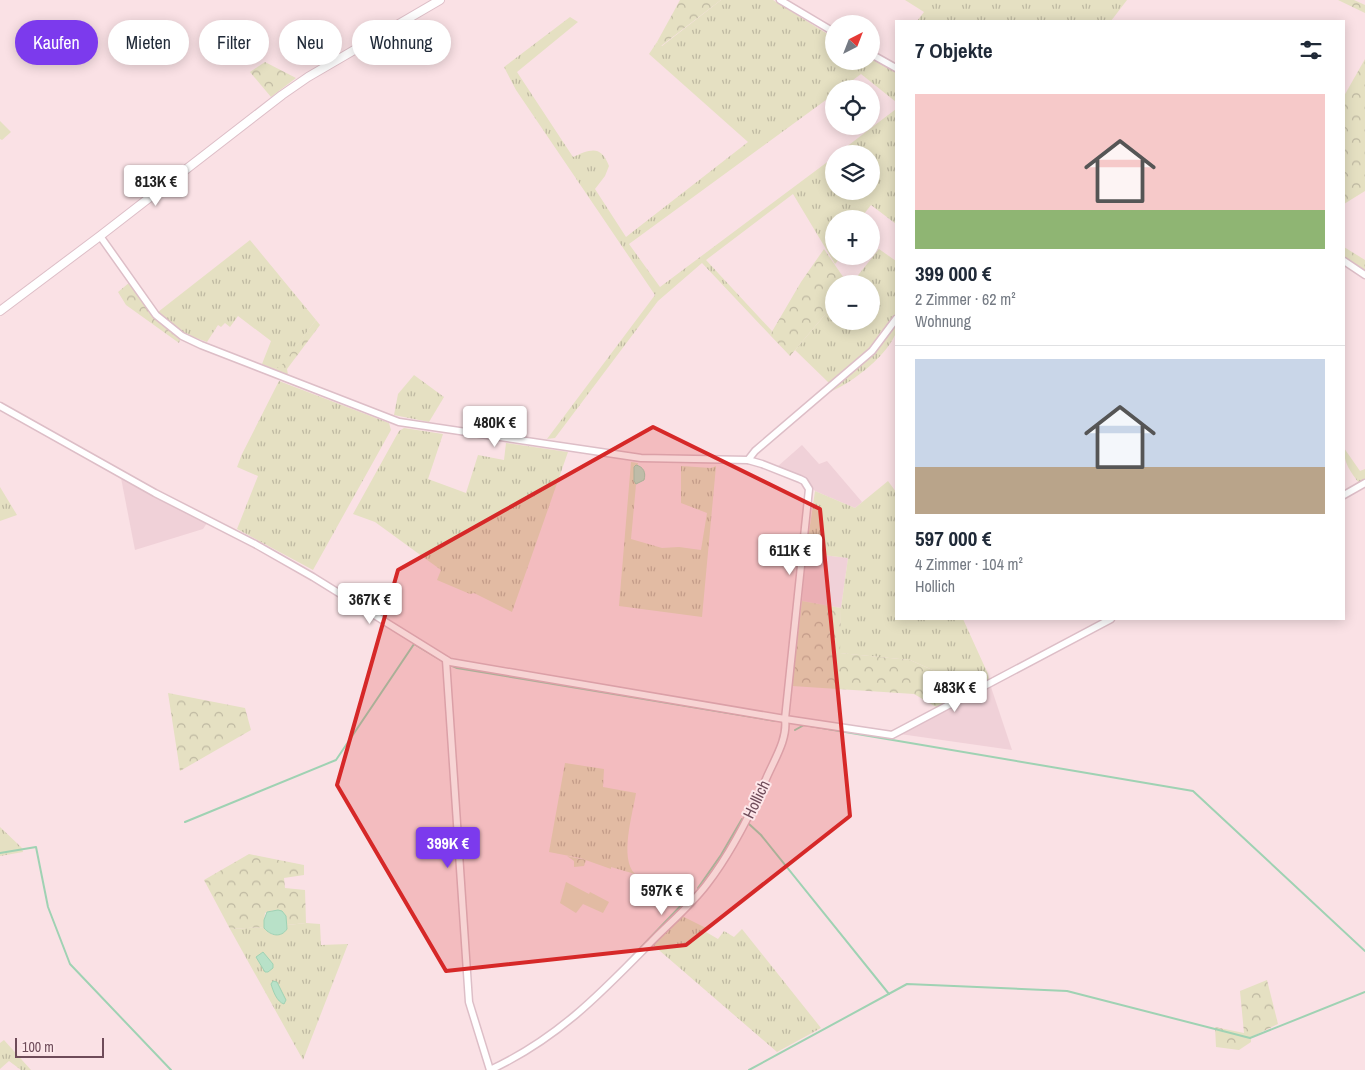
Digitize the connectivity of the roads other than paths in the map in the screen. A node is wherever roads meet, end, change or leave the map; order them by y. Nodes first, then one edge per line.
1 (440, 0) edge
2 (780, 0) edge
3 (825, 27) edge
4 (880, 59) edge
5 (895, 67) edge
6 (100, 236) junction
7 (1345, 263) edge
8 (1365, 275) edge
9 (0, 311) edge
10 (895, 320) edge
11 (0, 406) edge
12 (748, 460) junction
13 (1365, 483) edge
14 (1345, 494) edge
15 (1108, 620) edge
16 (446, 660) junction
17 (785, 719) junction
18 (490, 1070) edge

1 - 6 street
2 - 3 street
4 - 5 street
6 - 9 street
6 - 12 street, Hollich
7 - 8 street
10 - 12 street
11 - 16 street
12 - 17 street, Hollich
13 - 14 street
15 - 17 street
16 - 17 street
16 - 18 street
17 - 18 street, Hollich

